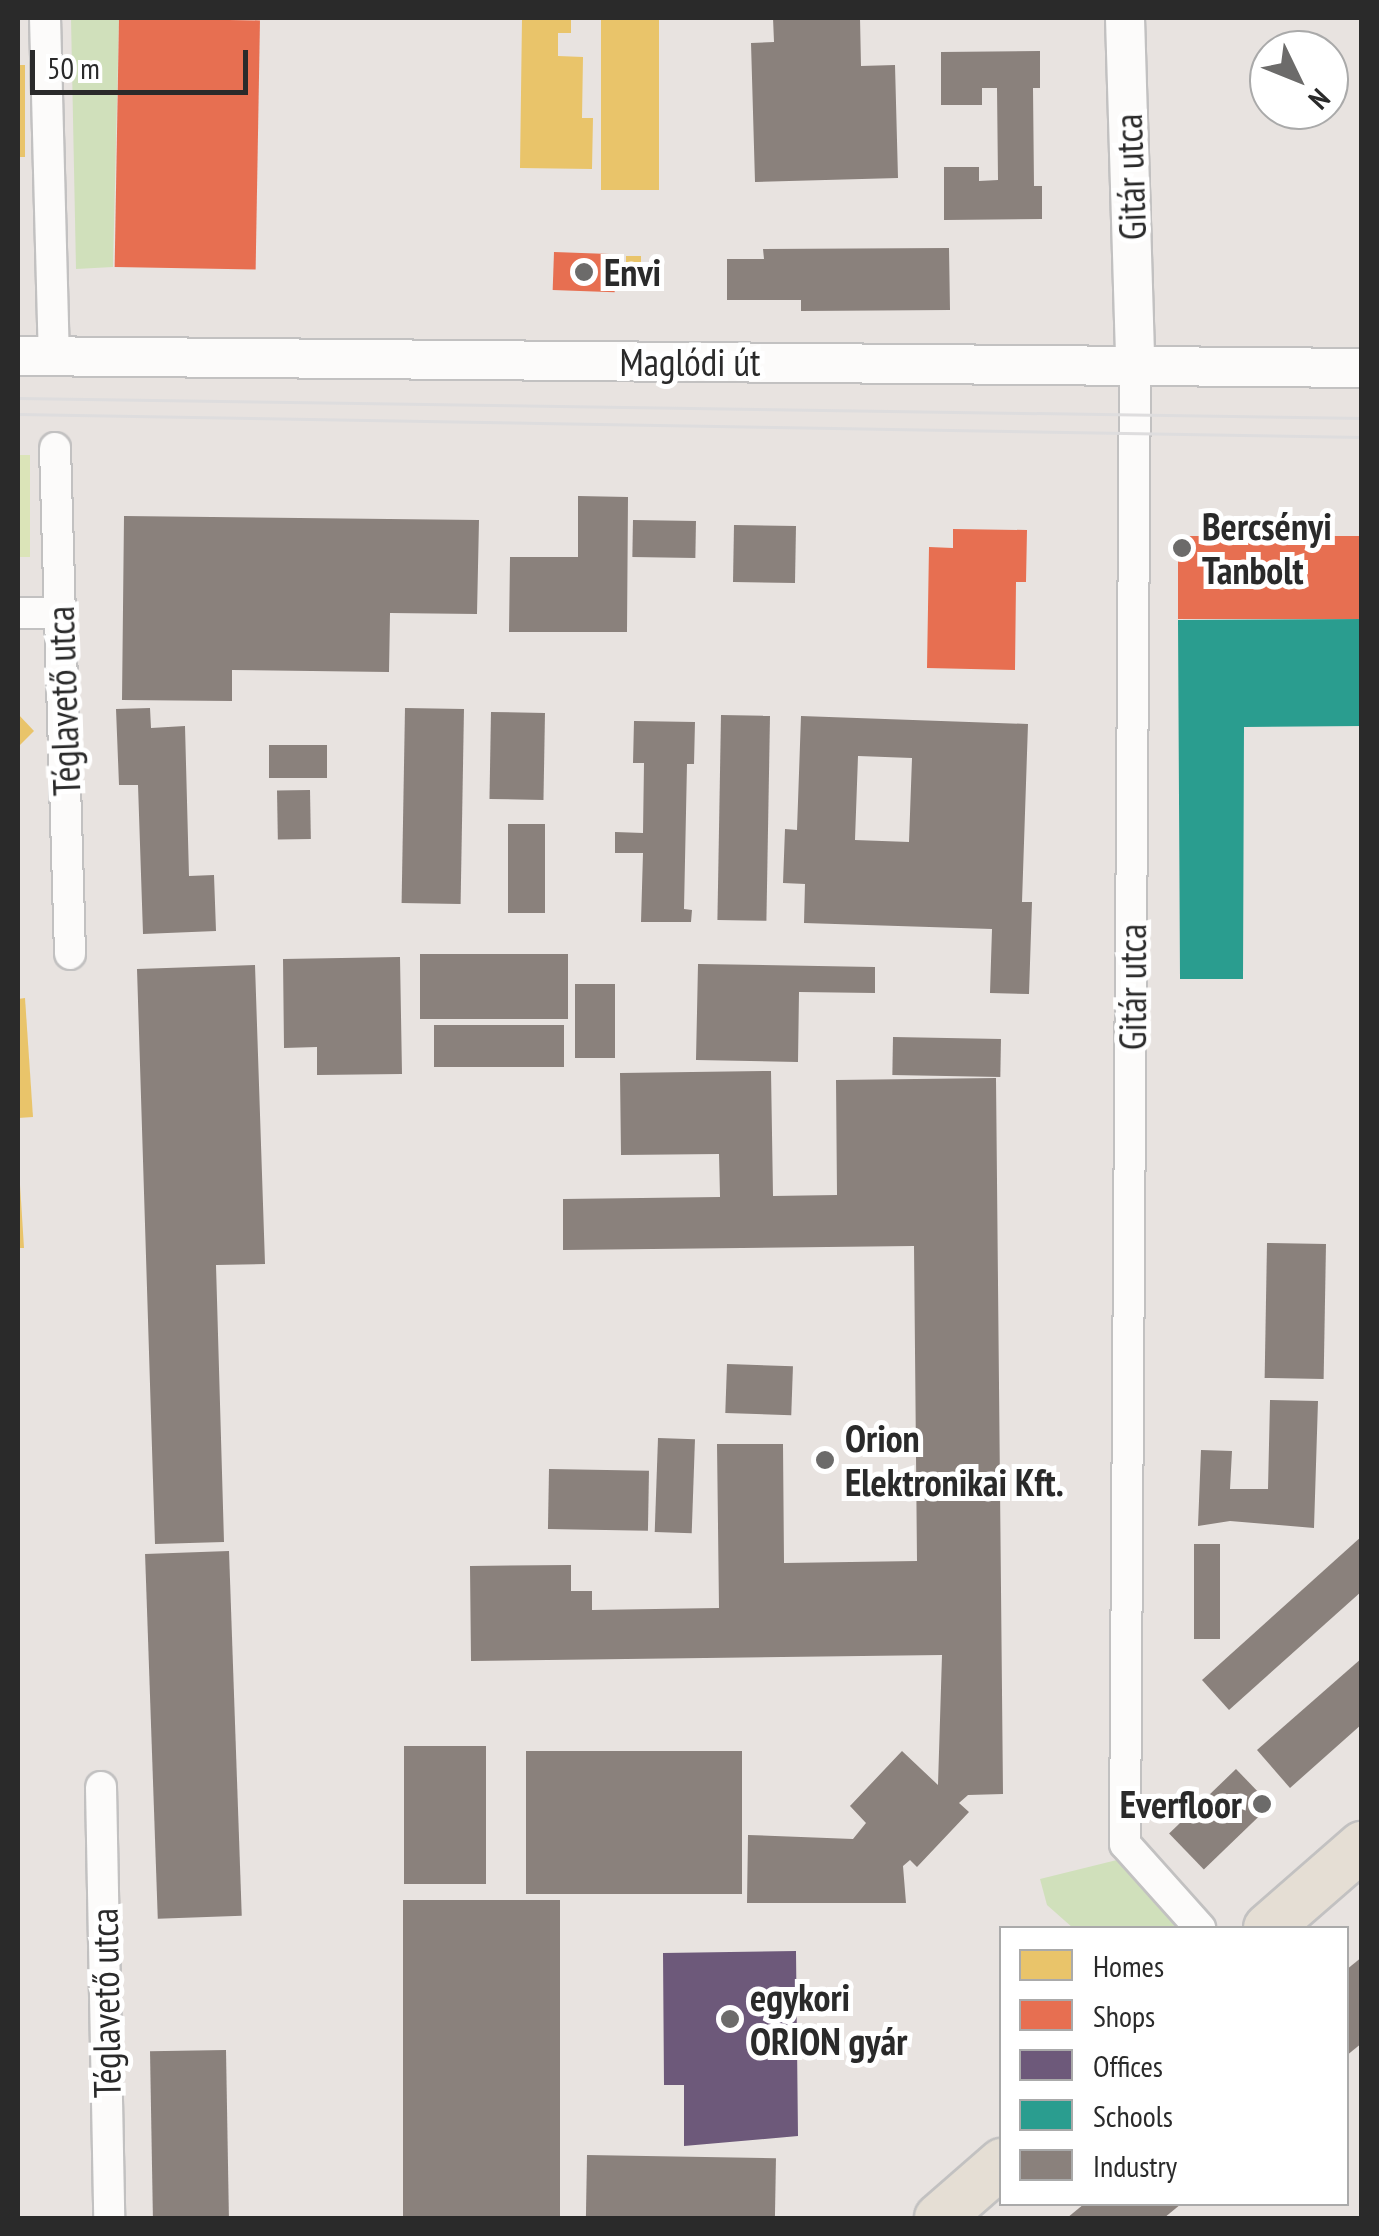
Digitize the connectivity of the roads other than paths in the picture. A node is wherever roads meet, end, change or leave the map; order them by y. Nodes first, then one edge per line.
1 (45, 18) edge
2 (1125, 18) edge
3 (36, 357) edge
4 (1135, 365) junction
5 (1362, 368) edge
6 (55, 448) dead end
7 (18, 613) edge
8 (60, 613) junction
9 (70, 954) dead end
10 (100, 1788) dead end
11 (1362, 1846) edge
12 (1198, 1926) edge
13 (1270, 1926) edge
14 (999, 2167) edge
15 (109, 2218) edge
16 (939, 2218) edge

1 - 3 street
2 - 4 street, Gitár utca
3 - 4 street, Maglódi út
4 - 5 street, Maglódi út
4 - 12 street, Gitár utca
6 - 8 street, Téglavető utca
7 - 8 street
8 - 9 street, Téglavető utca
10 - 15 street, Téglavető utca
11 - 13 main road
14 - 16 main road

